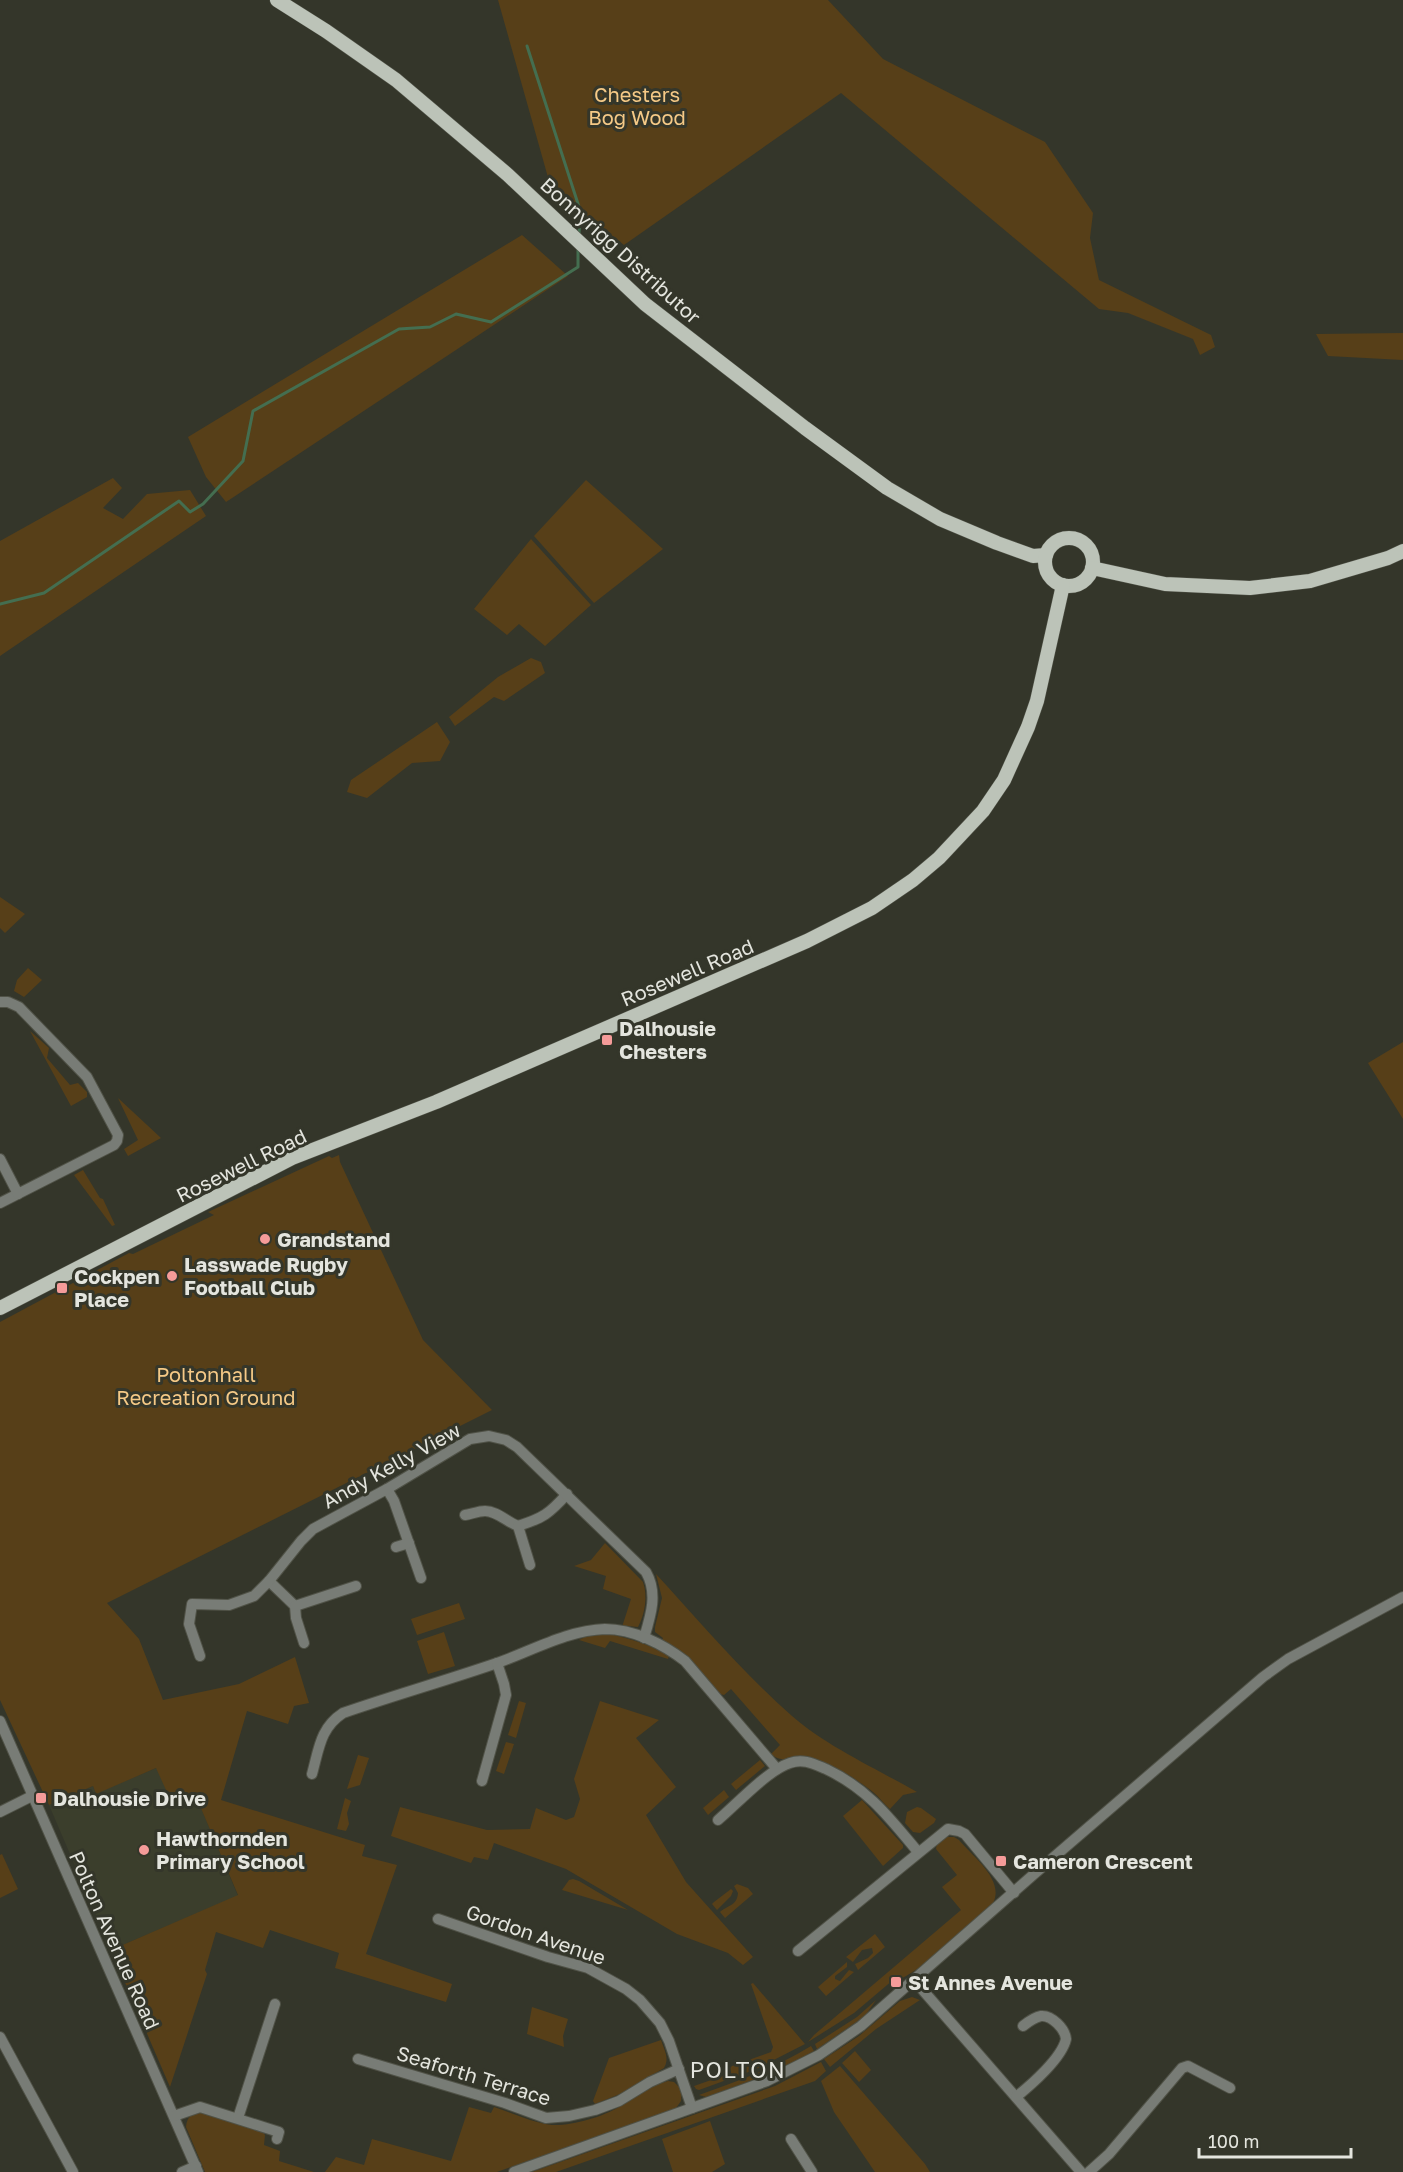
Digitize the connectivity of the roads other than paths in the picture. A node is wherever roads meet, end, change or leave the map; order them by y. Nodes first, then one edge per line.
1 (277, 0) edge
2 (1403, 551) edge
3 (1046, 555) junction
4 (1092, 568) junction
5 (1063, 585) junction
6 (0, 1002) edge
7 (0, 1159) edge
8 (18, 1194) junction
9 (0, 1203) edge
10 (0, 1308) edge
11 (387, 1489) junction
12 (567, 1494) junction
13 (465, 1515) dead end
14 (518, 1526) junction
15 (409, 1543) junction
16 (396, 1546) dead end
17 (530, 1564) dead end
18 (421, 1578) dead end
19 (269, 1581) junction
20 (356, 1586) dead end
21 (1403, 1597) edge
22 (295, 1606) junction
23 (644, 1638) junction
24 (304, 1643) dead end
25 (200, 1656) dead end
26 (497, 1663) junction
27 (0, 1721) edge
28 (777, 1769) junction
29 (312, 1774) dead end
30 (482, 1781) dead end
31 (32, 1796) junction
32 (0, 1812) edge
33 (718, 1820) dead end
34 (918, 1852) junction
35 (1014, 1893) junction
36 (438, 1919) dead end
37 (798, 1951) dead end
38 (914, 1980) junction
39 (275, 2004) dead end
40 (1023, 2026) dead end
41 (0, 2037) edge
42 (358, 2059) dead end
43 (679, 2070) junction
44 (1230, 2088) dead end
45 (1016, 2097) junction
46 (692, 2108) junction
47 (174, 2116) junction
48 (238, 2118) junction
49 (277, 2139) dead end
50 (791, 2139) dead end
51 (197, 2169) edge
52 (73, 2172) edge
53 (182, 2172) edge
54 (514, 2172) edge
55 (812, 2172) edge
56 (1081, 2172) edge
57 (1089, 2172) edge

1 - 3 main road, Bonnyrigg Distributor
2 - 4 main road
3 - 4 main road
3 - 5 main road
4 - 5 main road
5 - 10 main road, Rosewell Road
6 - 8 street
7 - 8 street
8 - 9 street
11 - 12 street, Andy Kelly View
11 - 15 street
11 - 19 street, Andy Kelly View
12 - 14 street
12 - 23 street, Andy Kelly View
13 - 14 street
14 - 17 street
15 - 16 street
15 - 18 street
19 - 22 street
19 - 25 street, Andy Kelly View
20 - 22 street
21 - 35 street
22 - 24 street
23 - 26 street
23 - 28 street
26 - 29 street
26 - 30 street
27 - 31 street, Polton Avenue Road
28 - 33 street
28 - 34 street
31 - 32 street
31 - 47 street, Polton Avenue Road
34 - 35 street
34 - 37 street
35 - 38 street
36 - 43 street, Gordon Avenue
38 - 45 street
38 - 46 street
39 - 48 street
40 - 45 street
41 - 52 street
42 - 43 street, Seaforth Terrace
43 - 46 street, Gordon Avenue
44 - 57 street
45 - 56 street
46 - 54 street
47 - 48 street
47 - 51 street, Polton Avenue Road
48 - 49 street
50 - 55 street
51 - 53 street

